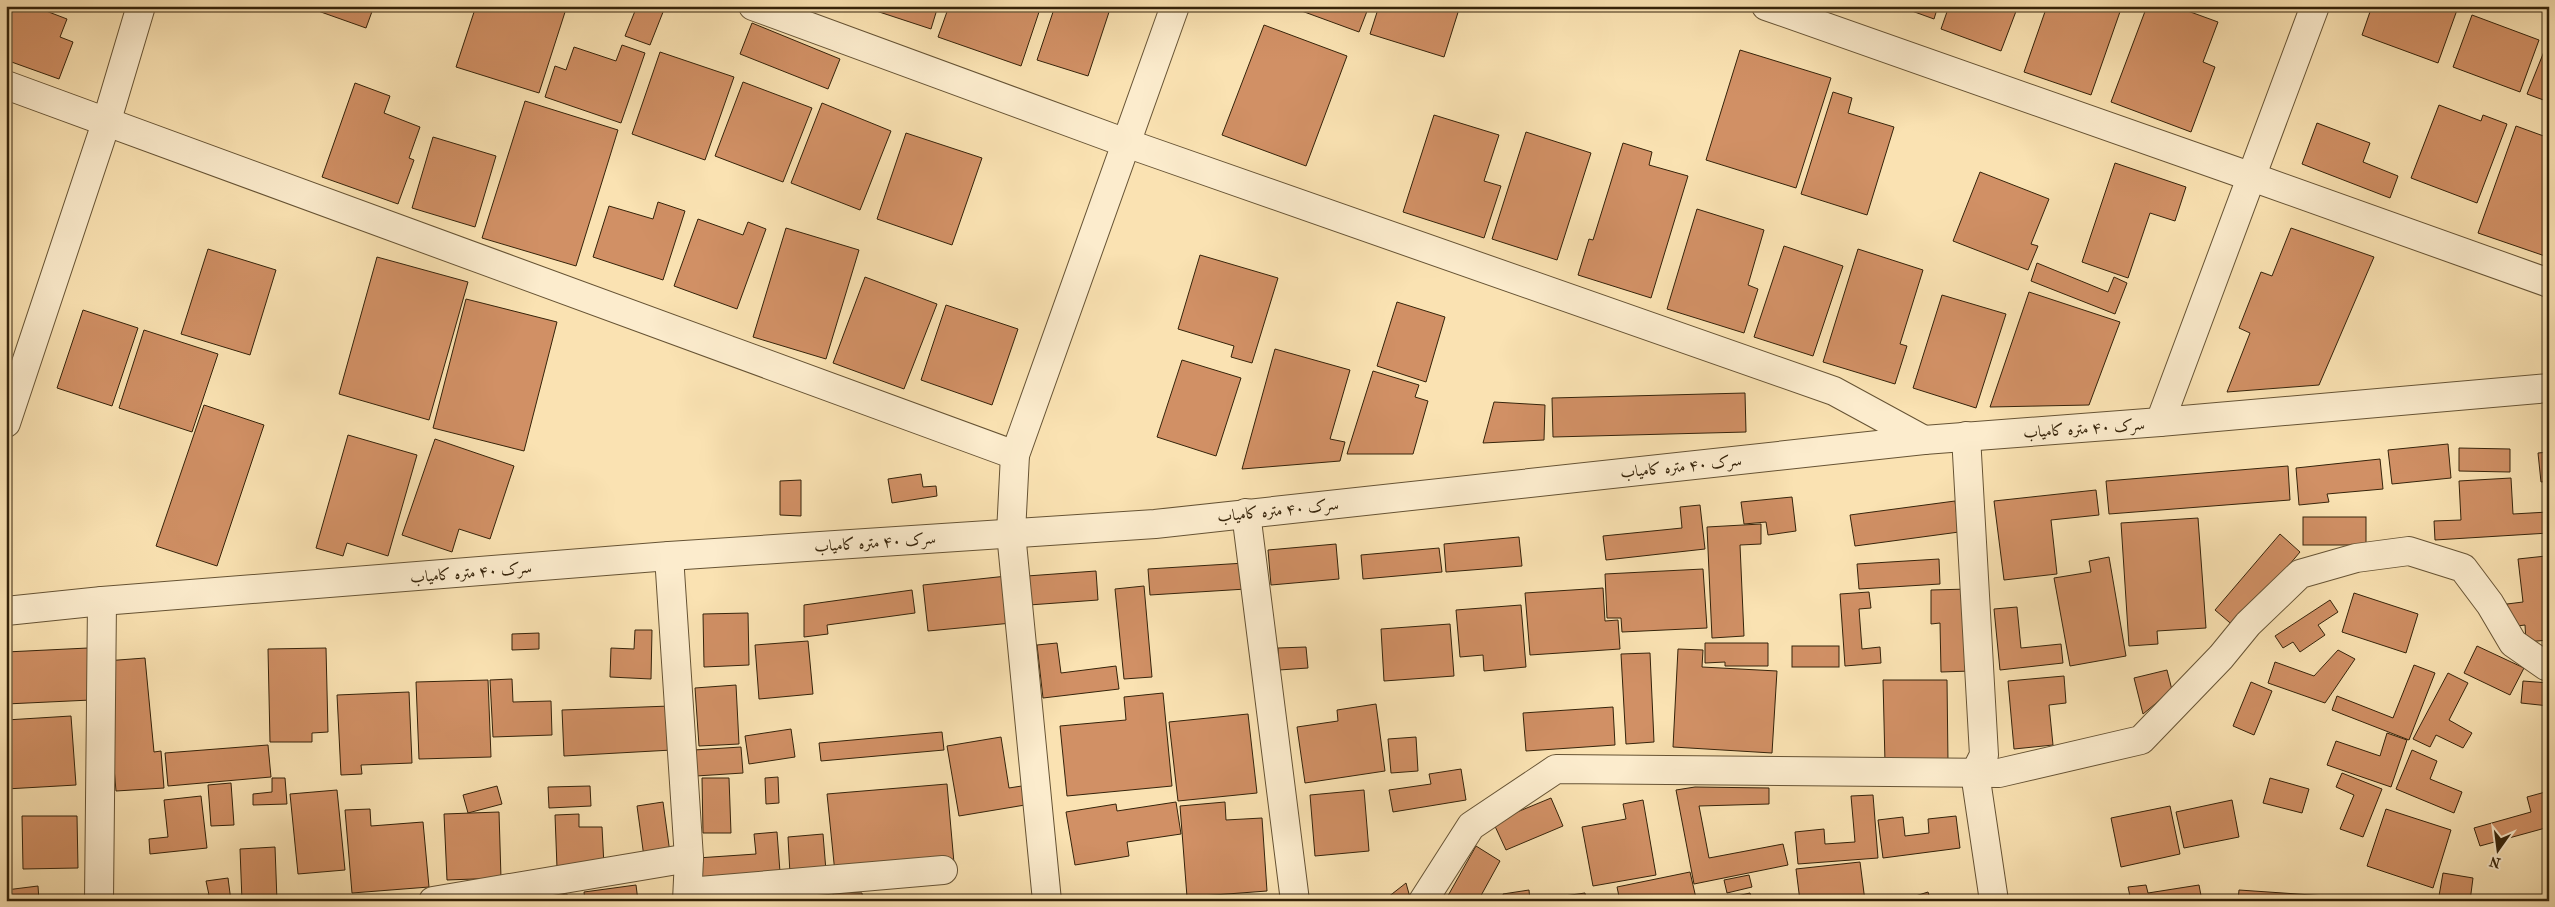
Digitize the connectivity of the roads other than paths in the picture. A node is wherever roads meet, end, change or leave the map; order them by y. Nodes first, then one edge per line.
1 (141, 6) edge
2 (753, 6) edge
3 (1175, 6) edge
4 (1766, 6) edge
5 (2315, 6) edge
6 (6, 85) edge
7 (106, 120) junction
8 (1126, 142) junction
9 (2252, 176) junction
10 (2549, 284) edge
11 (2549, 388) edge
12 (2160, 422) junction
13 (6, 423) edge
14 (1966, 436) junction
15 (1924, 440) junction
16 (1015, 454) junction
17 (1246, 513) junction
18 (1011, 532) junction
19 (669, 556) junction
20 (102, 601) junction
21 (6, 611) edge
22 (2546, 666) dead end
23 (1975, 773) junction
24 (689, 858) junction
25 (943, 870) dead end
26 (687, 896) edge
27 (100, 901) edge
28 (433, 901) edge
29 (1047, 901) edge
30 (1295, 901) edge
31 (1423, 901) edge
32 (1994, 901) edge

1 - 7 street
2 - 8 street
3 - 8 street
4 - 9 street
5 - 9 street
6 - 7 street
7 - 13 street
7 - 16 street
8 - 15 street
8 - 16 street
9 - 10 street
9 - 12 street
11 - 12 street, سرک ۴۰ متره کامیاب
12 - 14 street, سرک ۴۰ متره کامیاب
14 - 15 street, سرک ۴۰ متره کامیاب
14 - 23 street
15 - 17 street, سرک ۴۰ متره کامیاب
16 - 18 street
17 - 18 street, سرک ۴۰ متره کامیاب
17 - 30 street
18 - 19 street, سرک ۴۰ متره کامیاب
18 - 29 street
19 - 20 street, سرک ۴۰ متره کامیاب
19 - 24 street
20 - 21 street, سرک ۴۰ متره کامیاب
20 - 27 street
22 - 23 street
23 - 31 street
23 - 32 street
24 - 26 street
24 - 28 street
25 - 26 street

